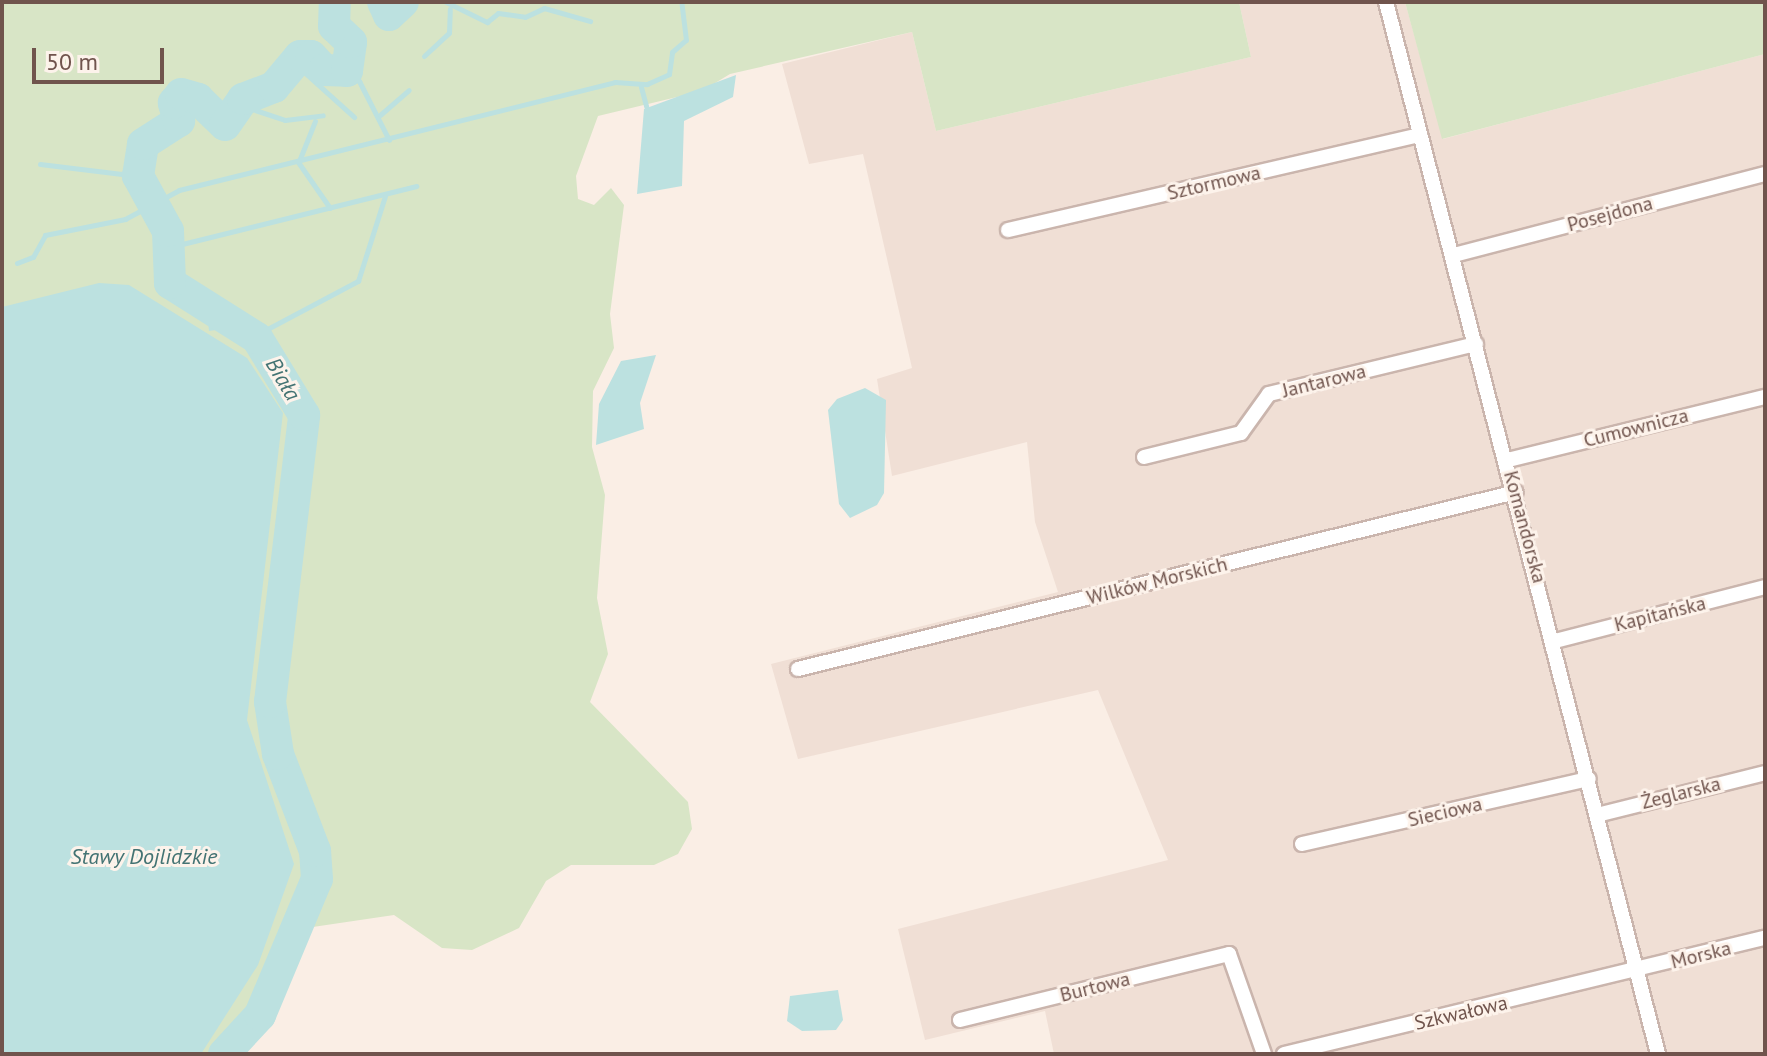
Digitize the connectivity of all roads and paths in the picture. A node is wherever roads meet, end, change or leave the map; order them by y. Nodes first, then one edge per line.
1 (1386, 2) edge
2 (1420, 135) junction
3 (1765, 174) edge
4 (1008, 230) dead end
5 (1454, 255) junction
6 (1476, 344) junction
7 (1765, 397) edge
8 (1144, 457) dead end
9 (1508, 460) junction
10 (1516, 492) junction
11 (1765, 587) edge
12 (1555, 641) junction
13 (798, 669) dead end
14 (1765, 773) edge
15 (1589, 779) junction
16 (1597, 815) junction
17 (1302, 844) dead end
18 (1765, 938) edge
19 (1637, 971) junction
20 (960, 1020) dead end
21 (1264, 1054) edge
22 (1284, 1054) edge
23 (1658, 1054) edge

1 - 2 street, Komandorska
2 - 4 street, Sztormowa
2 - 5 street, Komandorska
3 - 5 street, Posejdona
5 - 6 street, Komandorska
6 - 8 street, Jantarowa
6 - 9 street, Komandorska
7 - 9 street, Cumownicza
9 - 10 street, Komandorska
10 - 12 street, Komandorska
10 - 13 street, Wilków Morskich
11 - 12 street, Kapitańska
12 - 15 street, Komandorska
14 - 16 street, Żeglarska
15 - 16 street, Komandorska
15 - 17 street, Sieciowa
16 - 19 street, Komandorska
18 - 19 street, Morska
19 - 22 street, Szkwałowa
19 - 23 street, Komandorska
20 - 21 street, Burtowa

